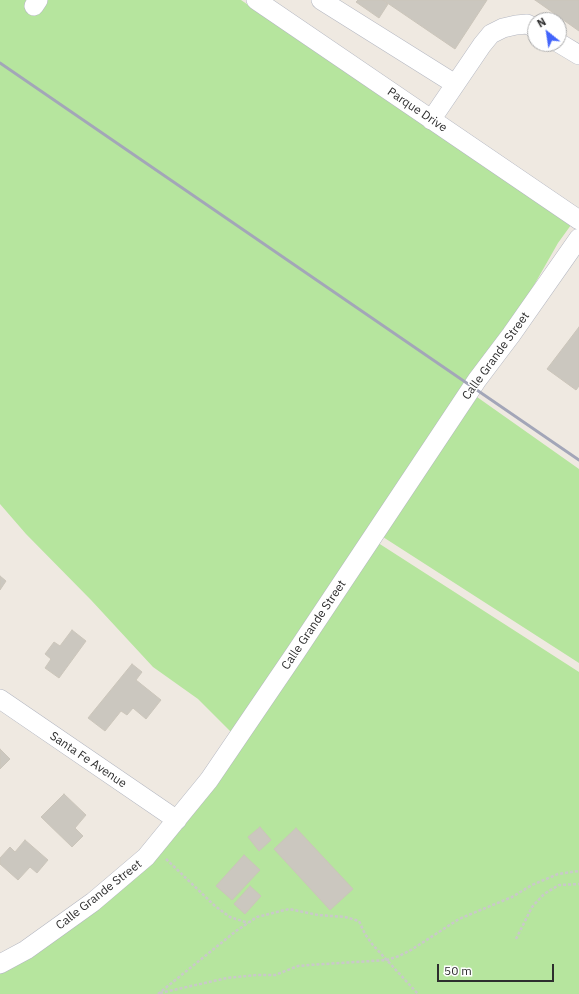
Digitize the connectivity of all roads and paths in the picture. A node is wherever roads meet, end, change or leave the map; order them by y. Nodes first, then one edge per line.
1 (256, 0) edge
2 (321, 0) edge
3 (527, 24) edge
4 (567, 48) edge
5 (579, 55) edge
6 (455, 84) junction
7 (431, 120) junction
8 (579, 220) edge
9 (579, 238) edge
10 (0, 699) edge
11 (177, 820) junction
12 (154, 848) junction
13 (579, 872) edge
14 (579, 884) edge
15 (248, 923) junction
16 (516, 939) dead end
17 (387, 960) junction
18 (0, 964) edge
19 (159, 993) edge
20 (418, 994) edge

1 - 7 street, Parque Drive
2 - 6 street
3 - 6 street
4 - 5 street
6 - 7 street
7 - 8 street, Parque Drive
9 - 11 street, Calle Grande Street
10 - 11 street, Santa Fe Avenue
11 - 12 street, Calle Grande Street
12 - 15 path
12 - 18 street, Calle Grande Street
13 - 17 path
14 - 16 path
15 - 17 path
15 - 19 path
17 - 19 path
17 - 20 path

